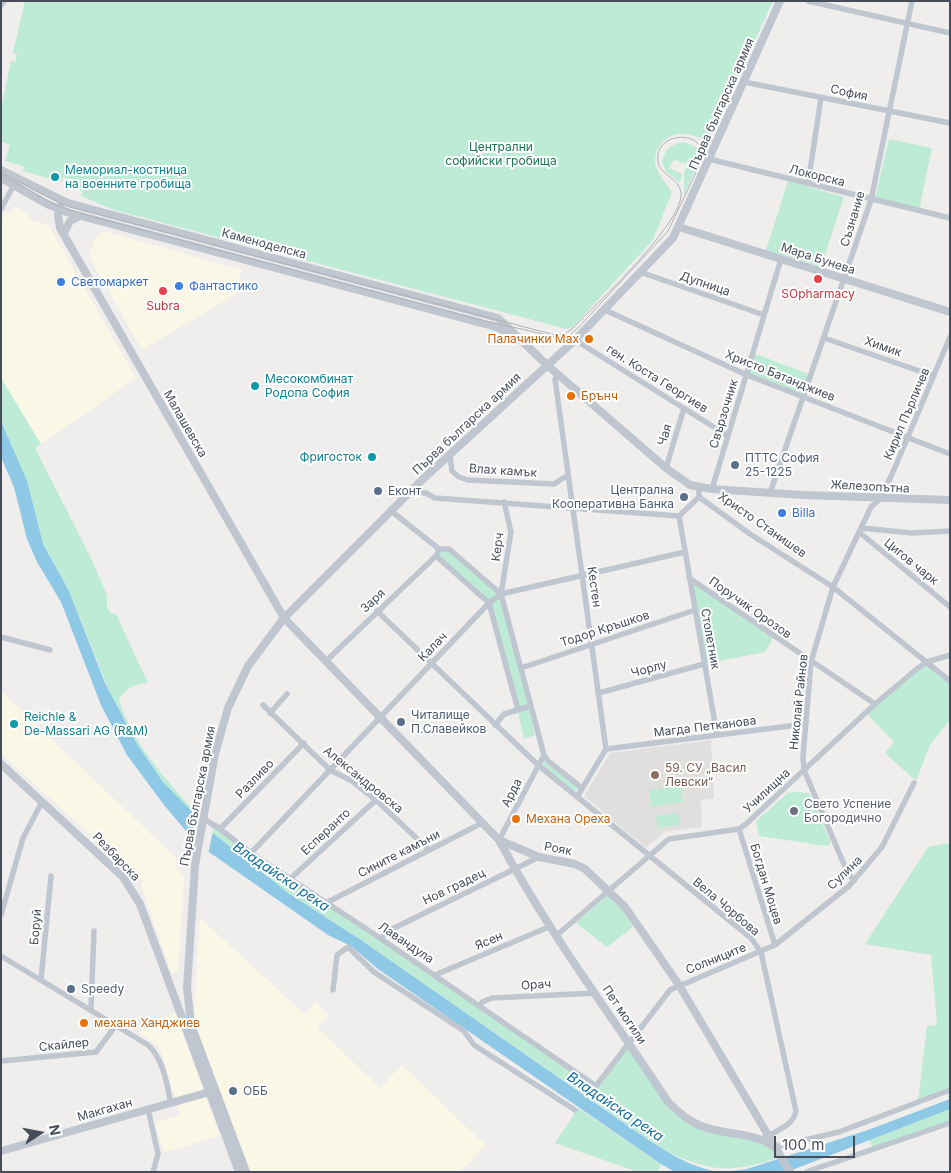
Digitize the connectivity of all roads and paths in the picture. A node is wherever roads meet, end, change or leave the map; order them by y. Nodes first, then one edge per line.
1 (780, 1) edge
2 (808, 1) edge
3 (912, 1) edge
4 (907, 24) junction
5 (950, 33) edge
6 (744, 82) junction
7 (821, 98) junction
8 (889, 112) junction
9 (950, 123) edge
10 (709, 159) junction
11 (1, 170) edge
12 (1, 178) edge
13 (16, 180) junction
14 (808, 184) junction
15 (870, 200) junction
16 (41, 201) junction
17 (65, 202) junction
18 (1, 209) edge
19 (63, 210) junction
20 (81, 216) junction
21 (950, 218) edge
22 (58, 223) junction
23 (679, 228) junction
24 (65, 231) junction
25 (68, 240) junction
26 (781, 259) junction
27 (640, 272) junction
28 (845, 280) junction
29 (605, 310) junction
30 (950, 312) edge
31 (764, 315) junction
32 (950, 337) edge
33 (520, 338) junction
34 (824, 338) junction
35 (576, 340) junction
36 (548, 365) junction
37 (747, 374) junction
38 (559, 375) junction
39 (934, 376) junction
40 (804, 397) junction
41 (684, 408) junction
42 (728, 436) junction
43 (908, 437) junction
44 (950, 454) edge
45 (450, 455) junction
46 (666, 468) junction
47 (568, 475) junction
48 (423, 478) junction
49 (699, 487) junction
50 (712, 489) junction
51 (409, 492) junction
52 (426, 493) junction
53 (770, 493) junction
54 (699, 497) junction
55 (880, 499) junction
56 (950, 500) edge
57 (504, 502) junction
58 (572, 508) junction
59 (390, 510) junction
60 (679, 516) junction
61 (860, 530) junction
62 (950, 531) edge
63 (439, 549) junction
64 (685, 552) junction
65 (436, 556) junction
66 (582, 576) junction
67 (689, 578) junction
68 (833, 587) junction
69 (501, 594) junction
70 (489, 603) junction
71 (950, 607) edge
72 (695, 610) junction
73 (377, 611) junction
74 (284, 618) junction
75 (1, 637) edge
76 (513, 638) junction
77 (500, 641) junction
78 (592, 644) junction
79 (50, 650) dead end
80 (950, 655) edge
81 (326, 661) junction
82 (811, 662) junction
83 (926, 662) junction
84 (431, 664) junction
85 (704, 664) junction
86 (521, 668) junction
87 (950, 680) edge
88 (598, 693) junction
89 (287, 694) dead end
90 (875, 704) junction
91 (263, 705) dead end
92 (531, 706) junction
93 (518, 710) junction
94 (270, 713) junction
95 (380, 717) junction
96 (495, 724) junction
97 (806, 724) junction
98 (717, 735) junction
99 (304, 743) junction
100 (606, 749) junction
101 (544, 755) junction
102 (1, 764) edge
103 (538, 765) junction
104 (330, 770) junction
105 (804, 770) junction
106 (914, 783) dead end
107 (582, 788) junction
108 (577, 797) junction
109 (376, 800) junction
110 (42, 802) junction
111 (203, 820) junction
112 (482, 823) junction
113 (220, 829) junction
114 (739, 829) junction
115 (499, 840) junction
116 (429, 850) junction
117 (251, 853) junction
118 (648, 856) junction
119 (539, 857) junction
120 (515, 869) junction
121 (51, 876) dead end
122 (290, 879) junction
123 (854, 881) junction
124 (610, 890) junction
125 (326, 903) junction
126 (1, 915) edge
127 (551, 926) junction
128 (94, 931) dead end
129 (557, 935) junction
130 (381, 938) junction
131 (775, 945) junction
132 (761, 952) junction
133 (1, 956) edge
134 (435, 975) junction
135 (41, 980) junction
136 (168, 980) junction
137 (679, 985) junction
138 (187, 988) junction
139 (333, 990) dead end
140 (596, 993) junction
141 (480, 1006) junction
142 (91, 1010) junction
143 (184, 1023) junction
144 (116, 1025) junction
145 (628, 1041) junction
146 (1, 1061) edge
147 (596, 1086) joint
148 (950, 1090) edge
149 (212, 1091) junction
150 (172, 1102) junction
151 (148, 1109) junction
152 (576, 1110) dead end
153 (950, 1123) edge
154 (765, 1137) junction
155 (775, 1147) junction
156 (1, 1151) edge
157 (790, 1171) edge
158 (153, 1172) edge
159 (239, 1172) edge
160 (246, 1172) edge
161 (806, 1172) edge

1 - 6 street, Първа българска армия
2 - 4 street
3 - 4 street, Съзнание
4 - 5 street
4 - 8 street, Съзнание
6 - 7 street, София
6 - 10 street, Първа българска армия
7 - 8 street, София
7 - 14 street
8 - 9 street, София
8 - 15 street, Съзнание
10 - 14 street, Локорска
10 - 23 street, Първа българска армия
11 - 13 street, Каменоделска
12 - 13 street, Каменоделска
13 - 16 street, Каменоделска
13 - 17 street, Каменоделска
13 - 18 street
14 - 15 street, Локорска
15 - 21 street, Локорска
15 - 28 street, Съзнание
16 - 19 street, Каменоделска
16 - 22 street
17 - 19 street, Малашевска
17 - 33 street, Каменоделска
19 - 20 street, Каменоделска
19 - 22 street, Малашевска
19 - 24 street, Малашевска
20 - 24 street
20 - 33 street, Каменоделска
22 - 25 street, Малашевска
23 - 26 street, Мара Бунева
23 - 27 street, Първа българска армия
24 - 25 street, Малашевска
25 - 74 street, Малашевска
26 - 28 street, Мара Бунева
26 - 31 street, Свързочник
27 - 29 street, Първа българска армия
27 - 31 street, Дупница
28 - 30 street, Мара Бунева
28 - 34 street, Съзнание
29 - 35 street, Първа българска армия
29 - 37 street, Христо Батанджиев
31 - 37 street, Свързочник
32 - 39 street, Кирил Пърличев
33 - 36 street, Каменоделска
34 - 39 street, Химик
34 - 40 street, Съзнание
35 - 36 street, Първа българска армия
35 - 41 street, ген. Коста Георгиев
36 - 38 street
36 - 45 street, Първа българска армия
37 - 40 street, Христо Батанджиев
37 - 42 street, Свързочник
38 - 46 street
38 - 47 street, Кестен
39 - 43 street, Кирил Пърличев
40 - 43 street, Христо Батанджиев
40 - 53 street, Съзнание
41 - 42 street, ген. Коста Георгиев
41 - 46 street, Чая
42 - 50 street, Свързочник
43 - 44 street, Христо Батанджиев
43 - 55 street, Кирил Пърличев
45 - 47 street, Влах камък
45 - 48 street, Първа българска армия
46 - 49 street
47 - 58 street, Кестен
48 - 51 street, Първа българска армия
48 - 52 street
49 - 50 street, Железопътна
49 - 54 street, Христо Станишев
50 - 53 street, Железопътна
51 - 52 street
51 - 59 street, Първа българска армия
52 - 57 street
53 - 55 street, Железопътна
54 - 60 street
54 - 68 street, Христо Станишев
55 - 56 street, Железопътна
55 - 61 street, Николай Райнов
57 - 58 street
57 - 69 street, Керч
58 - 60 street
58 - 66 street, Кестен
59 - 63 street
59 - 74 street, Първа българска армия
60 - 64 street, Столетник
61 - 62 street
61 - 68 street, Николай Райнов
61 - 71 street, Цигов чарк
63 - 65 street
63 - 69 street
64 - 66 street, Калач
64 - 67 street, Столетник
65 - 70 street
65 - 73 street, Заря
66 - 69 street, Калач
66 - 78 street, Кестен
67 - 72 street, Столетник
67 - 82 street, Поручик Орозов
68 - 82 street, Николай Райнов
68 - 83 street, Христо Станишев
69 - 70 street, Калач
69 - 76 street
70 - 77 street
70 - 84 street, Калач
72 - 78 street, Тодор Кръшков
72 - 85 street, Столетник
73 - 81 street, Заря
73 - 84 street, Вела Чорбова
74 - 81 street, Рояк
74 - 111 street, Първа българска армия
75 - 79 street
76 - 77 street
76 - 86 street
77 - 93 street
78 - 86 street, Тодор Кръшков
78 - 88 street, Кестен
80 - 83 street
81 - 95 street, Рояк
82 - 90 street, Поручик Орозов
82 - 97 street, Николай Райнов
83 - 87 street, Христо Станишев
83 - 90 street, Училищна
84 - 95 street, Калач
84 - 96 street, Вела Чорбова
85 - 88 street, Чорлу
85 - 98 street, Столетник
86 - 92 street
88 - 100 street, Кестен
89 - 94 street
90 - 105 street, Училищна
91 - 94 street, Александровска
92 - 93 street
92 - 101 street
93 - 96 street
94 - 99 street, Александровска
95 - 104 street, Калач
95 - 112 street, Рояк
96 - 103 street, Вела Чорбова
97 - 98 street, Магда Петканова
97 - 105 street, Николай Райнов
98 - 100 street, Магда Петканова
99 - 104 street, Александровска
99 - 113 street, Разливо
100 - 107 street
101 - 103 street, Арда
101 - 107 street
102 - 110 street, Резбарска
103 - 108 street, Вела Чорбова
103 - 115 street, Арда
104 - 109 street, Александровска
104 - 117 street, Калач
105 - 114 street, Училищна
105 - 123 street, Николай Райнов
106 - 123 street, Сулина
107 - 108 street
108 - 118 street, Вела Чорбова
109 - 116 street, Александровска
109 - 122 street, Есперанто
110 - 126 street
110 - 136 street, Резбарска
111 - 113 street, Лавандула
111 - 138 street, Първа българска армия
112 - 115 street, Рояк
112 - 116 street, Сините камъни
113 - 117 street, Лавандула
114 - 118 street, Училищна
114 - 131 street, Богдан Моцев
115 - 119 street, Рояк
115 - 120 street, Пет могили
116 - 125 street, Сините камъни
117 - 122 street, Лавандула
118 - 124 street, Училищна
118 - 132 street, Вела Чорбова
119 - 120 street, Нов градец
119 - 124 street, Рояк
120 - 127 street, Пет могили
120 - 130 street, Нов градец
121 - 135 street, Боруй
122 - 125 street, Лавандула
123 - 131 street, Сулина
124 - 129 street, Училищна
124 - 137 street, Рояк
125 - 130 street, Лавандула
127 - 129 street, Пет могили
127 - 134 street, Ясен
128 - 142 street
129 - 140 street, Пет могили
130 - 134 street, Лавандула
131 - 132 street, Сулина
132 - 137 street, Солниците
132 - 154 street, Вела Чорбова
133 - 135 street
134 - 141 street, Лавандула
135 - 142 street
136 - 138 street
136 - 143 street, Резбарска
137 - 145 street, Солниците
137 - 154 street, Рояк
138 - 143 street, Резбарска
138 - 149 street, Резбарска
139 - 152 street
140 - 141 street, Орач
140 - 145 street, Пет могили
141 - 147 street, Лавандула
142 - 144 street
143 - 149 street, Резбарска
144 - 146 street, Скайлер
144 - 150 street
145 - 147 street, Солниците
145 - 154 street, Пет могили
148 - 155 street
149 - 150 street, Макгахан
149 - 159 street, Резбарска
149 - 160 street, Резбарска
150 - 151 street, Макгахан
151 - 156 street, Макгахан
151 - 158 street
153 - 161 street
154 - 155 street, Рояк
155 - 157 street, Рояк

